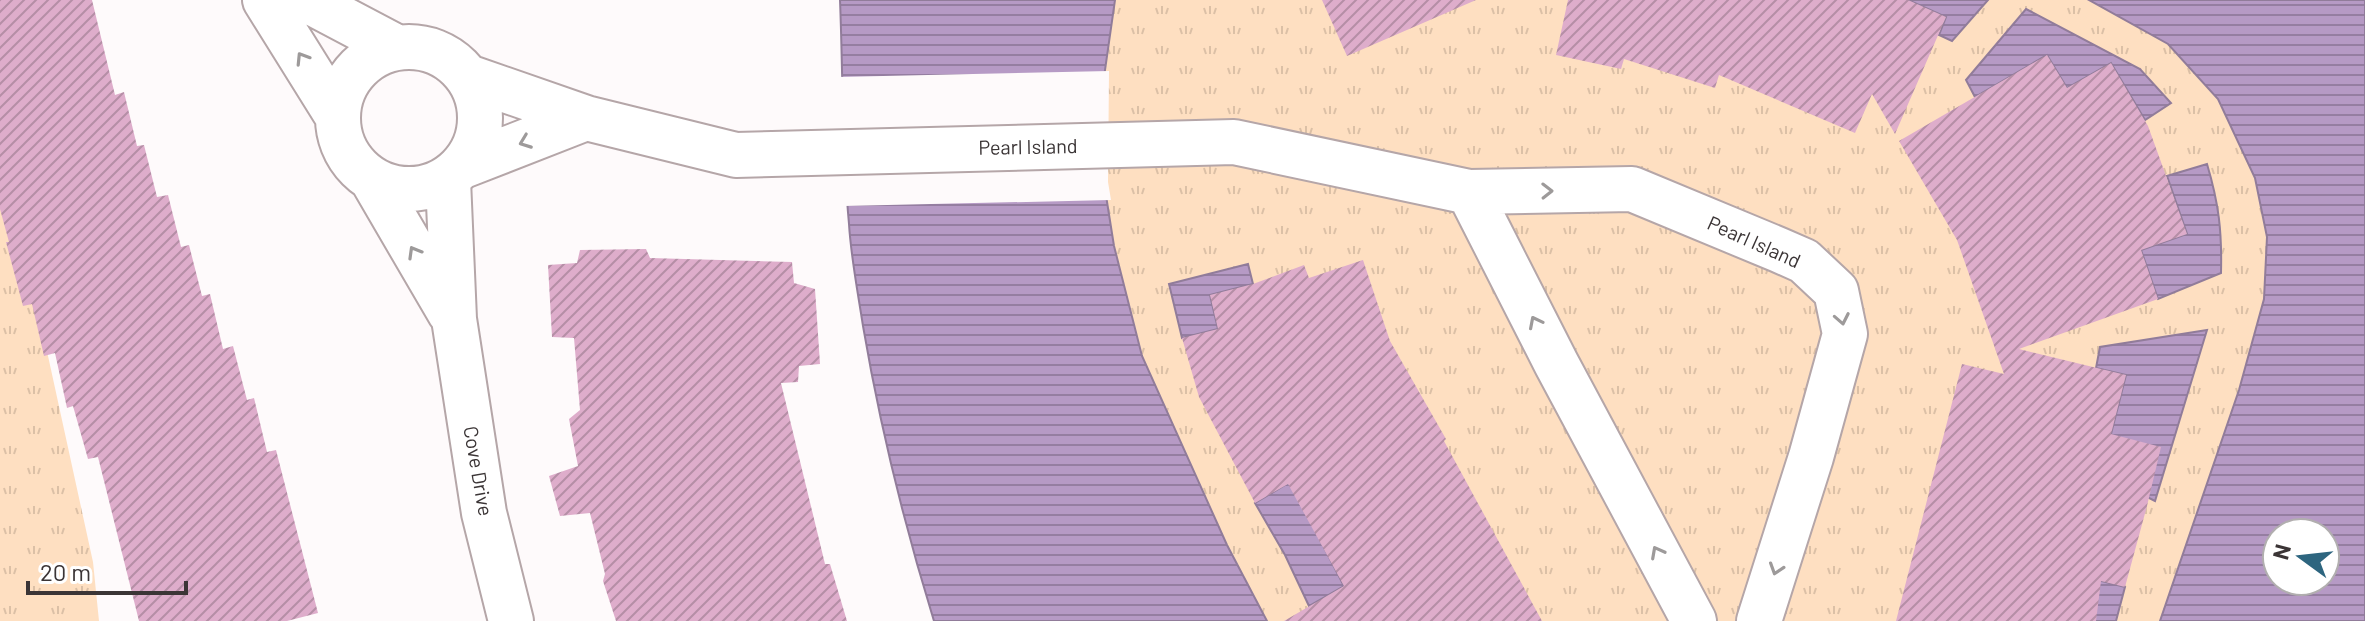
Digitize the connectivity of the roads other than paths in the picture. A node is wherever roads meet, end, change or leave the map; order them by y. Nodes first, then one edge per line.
1 (265, 0) edge
2 (307, 0) edge
3 (396, 47) junction
4 (468, 77) junction
5 (338, 117) junction
6 (586, 118) junction
7 (456, 173) junction
8 (373, 181) junction
9 (1469, 192) junction
10 (454, 319) junction
11 (511, 621) edge
12 (1694, 621) edge
13 (1759, 621) edge

5 -> 1 street
2 - 3 street
3 - 4 street
3 - 5 street
4 - 6 street, Pearl Island
4 - 7 street
5 - 8 street
6 -> 7 street
6 - 9 street, Pearl Island
7 - 8 street
7 - 10 street, Cove Drive
10 -> 8 street, Cove Drive
12 -> 9 street
9 -> 13 street, Pearl Island
10 - 11 street, Cove Drive

